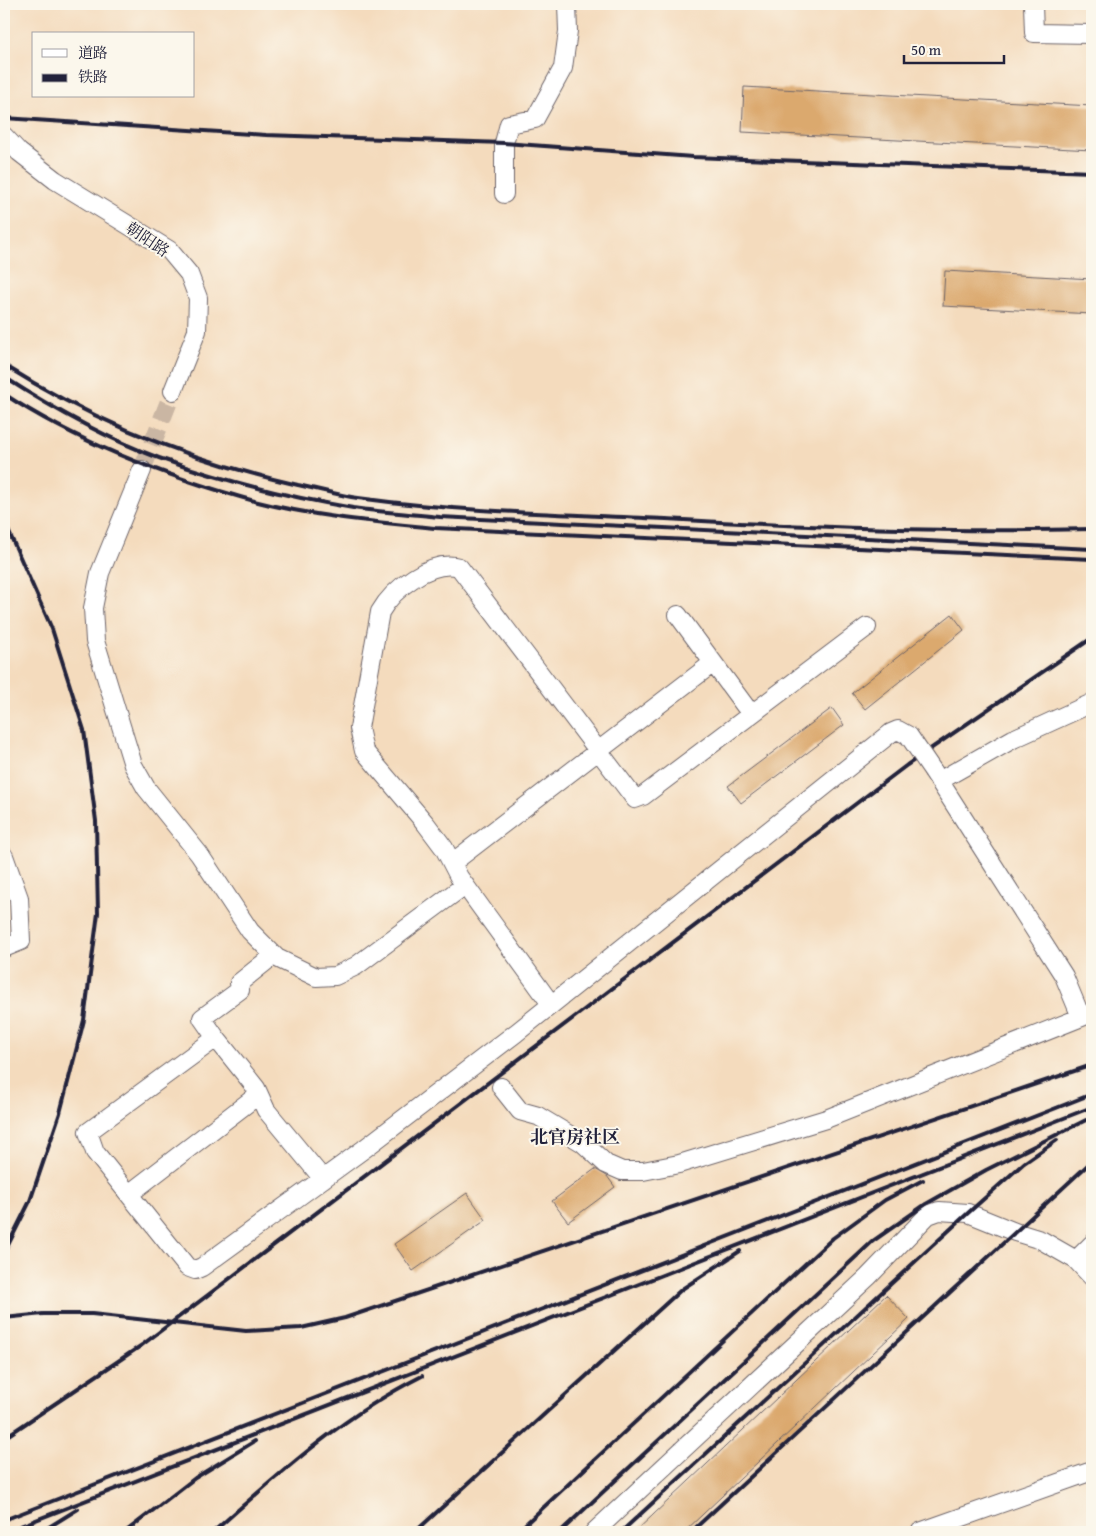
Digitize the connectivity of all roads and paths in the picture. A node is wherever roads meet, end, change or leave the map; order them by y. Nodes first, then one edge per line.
1 (566, 4) edge
2 (1033, 4) edge
3 (1092, 34) edge
4 (4, 136) edge
5 (504, 194) dead end
6 (173, 391) tunnel mouth
7 (142, 470) tunnel mouth
8 (678, 615) dead end
9 (867, 627) dead end
10 (713, 663) junction
11 (1092, 703) edge
12 (751, 714) junction
13 (598, 751) junction
14 (936, 776) junction
15 (4, 856) edge
16 (452, 863) junction
17 (465, 885) junction
18 (4, 948) edge
19 (274, 955) junction
20 (551, 1004) junction
21 (1087, 1015) edge
22 (216, 1038) junction
23 (501, 1087) dead end
24 (258, 1096) junction
25 (323, 1179) junction
26 (129, 1194) junction
27 (1092, 1244) edge
28 (1076, 1260) junction
29 (1092, 1277) edge
30 (1092, 1471) edge
31 (594, 1532) edge
32 (920, 1532) edge

1 - 5 street
2 - 3 street
4 - 6 street, 朝阳路
7 - 19 street
8 - 10 street
9 - 12 street
10 - 12 street
10 - 13 street
11 - 14 street
12 - 13 street
13 - 16 street
13 - 16 street
14 - 20 street, bridge
14 - 21 street
15 - 18 street
16 - 17 street
17 - 19 street
17 - 20 street
19 - 22 street
20 - 25 street
21 - 23 street
22 - 24 street
22 - 26 street
24 - 25 street
24 - 26 street
25 - 26 street
27 - 28 street
28 - 29 street
28 - 31 street
30 - 32 street

